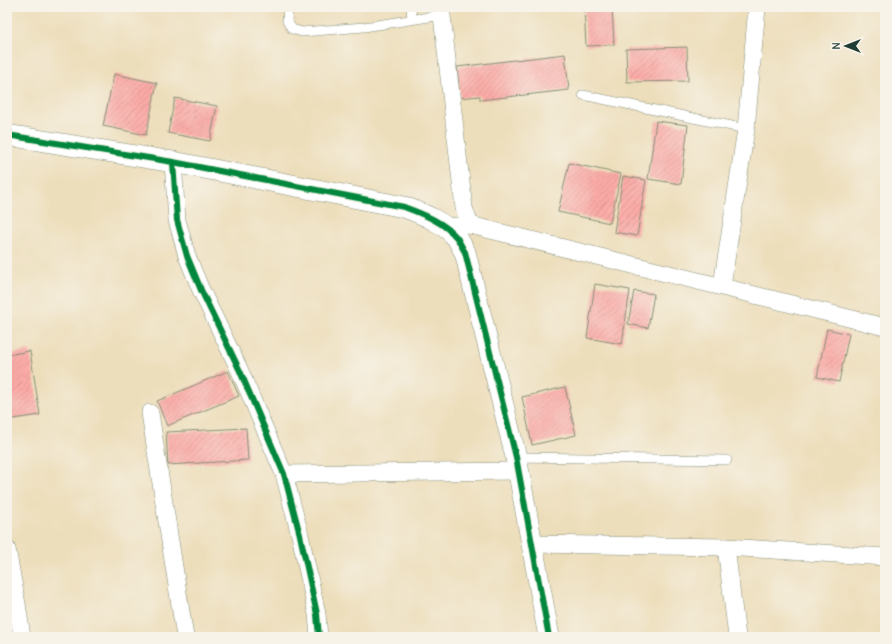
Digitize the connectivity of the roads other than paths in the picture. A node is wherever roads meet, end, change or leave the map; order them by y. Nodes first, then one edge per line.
1 (288, 7) edge
2 (411, 7) edge
3 (757, 7) edge
4 (441, 11) edge
5 (412, 19) junction
6 (583, 95) dead end
7 (746, 129) junction
8 (7, 135) edge
9 (173, 162) junction
10 (470, 225) junction
11 (444, 227) junction
12 (722, 286) junction
13 (885, 327) edge
14 (150, 413) dead end
15 (727, 460) dead end
16 (517, 464) junction
17 (284, 474) junction
18 (532, 544) junction
19 (726, 547) junction
20 (7, 549) edge
21 (885, 557) edge
22 (22, 637) edge
23 (185, 637) edge
24 (319, 637) edge
25 (549, 637) edge
26 (737, 637) edge

1 - 5 lane
2 - 5 lane
3 - 7 street
4 - 5 lane
4 - 10 street
6 - 7 lane
7 - 12 street
8 - 9 street
9 - 11 street
9 - 17 street
10 - 11 street
10 - 12 street
11 - 16 street
12 - 13 street
14 - 23 street
15 - 16 lane
16 - 17 street
16 - 18 street
17 - 24 street
18 - 19 street
18 - 25 street
19 - 21 street
19 - 26 street
20 - 22 street

